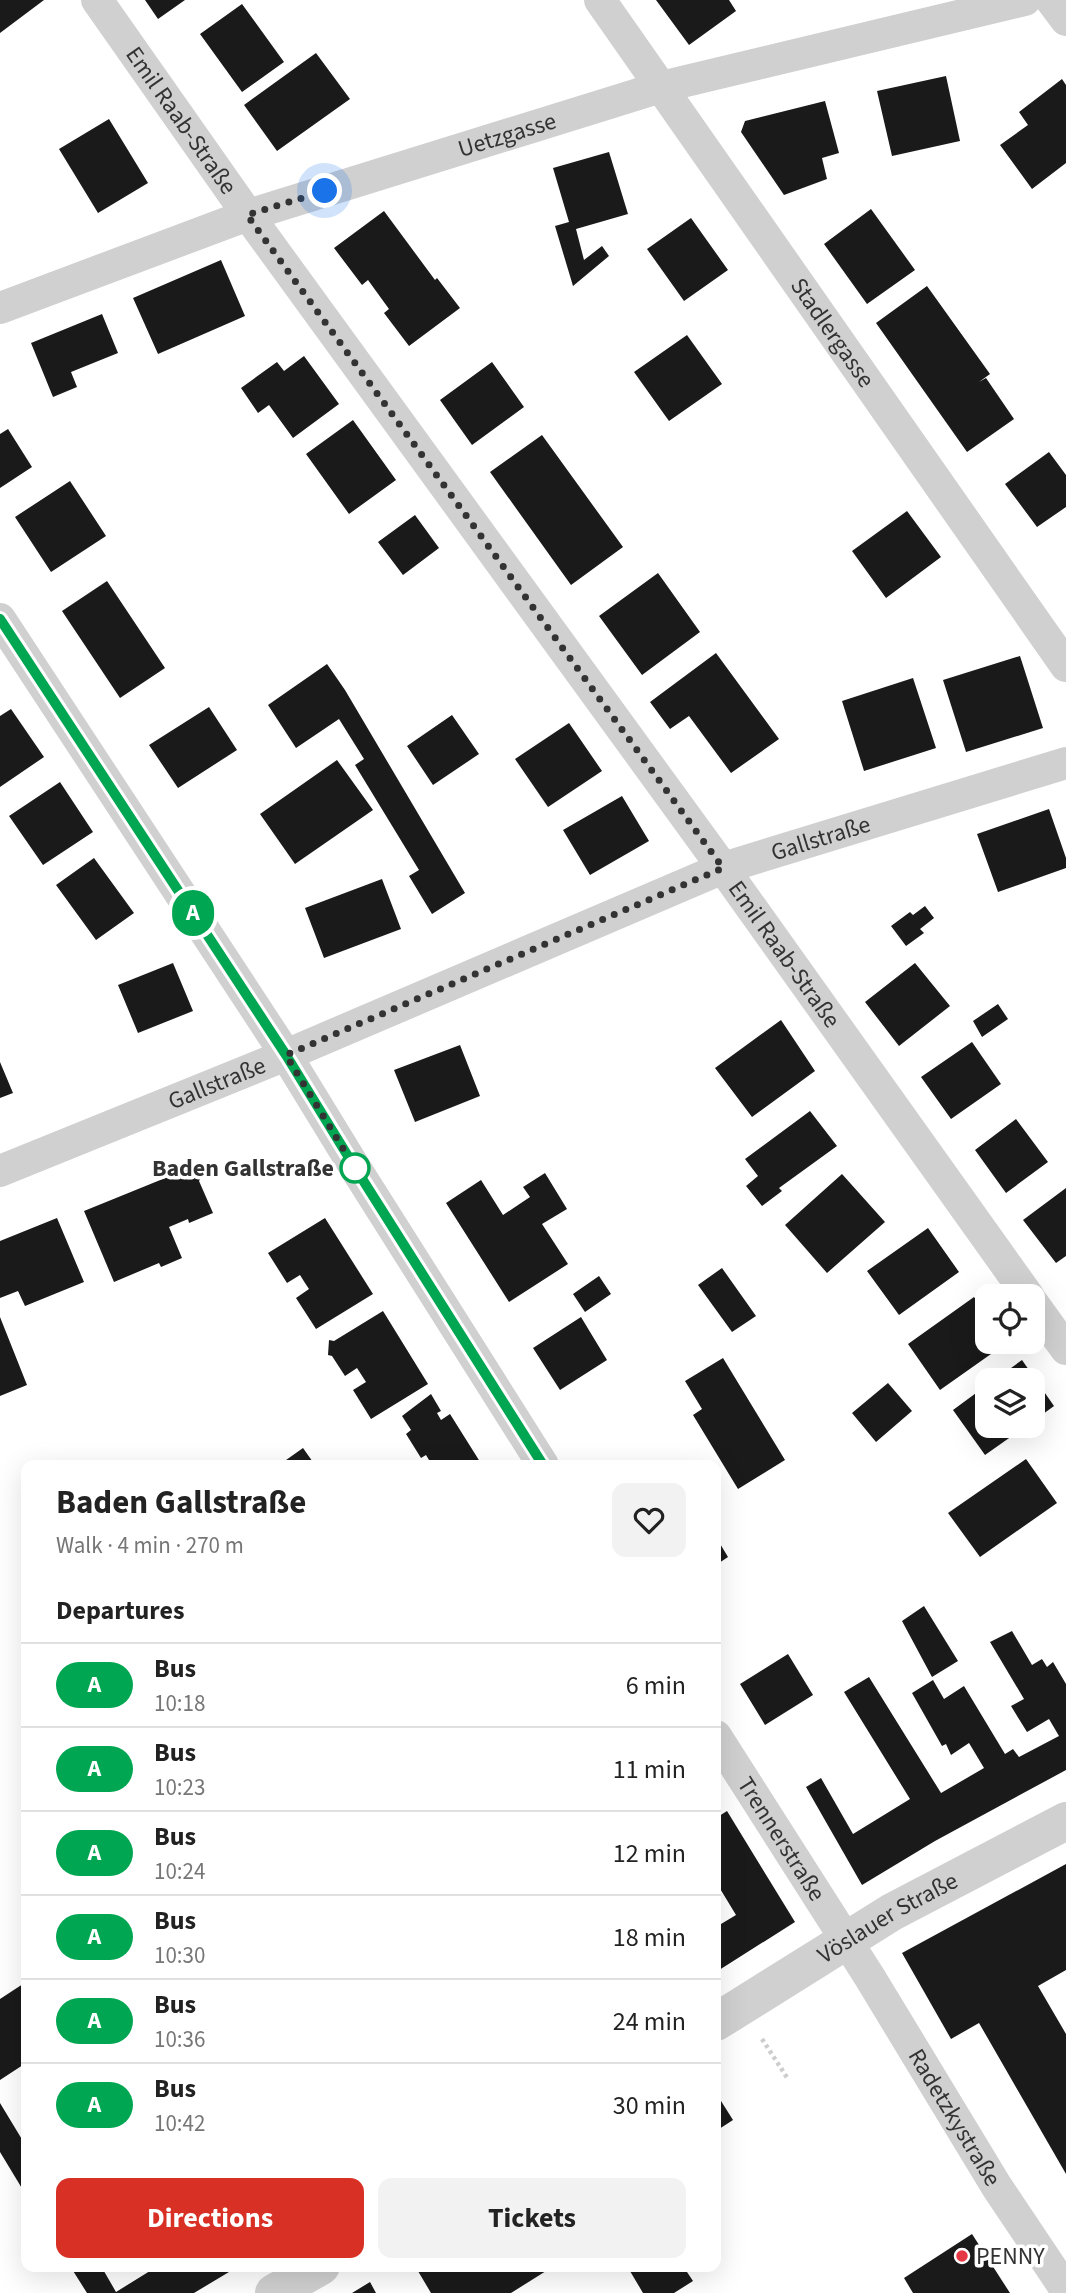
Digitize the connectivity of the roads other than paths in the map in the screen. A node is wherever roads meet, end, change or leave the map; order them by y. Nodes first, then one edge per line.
1 (97, 0) edge
2 (600, 0) edge
3 (1025, 0) edge
4 (1051, 0) edge
5 (1066, 20) edge
6 (661, 87) junction
7 (247, 215) junction
8 (0, 307) edge
9 (0, 619) edge
10 (1066, 666) edge
11 (1066, 763) edge
12 (723, 868) junction
13 (286, 1055) junction
14 (0, 1171) edge
15 (1020, 1284) edge
16 (1045, 1320) edge
17 (1066, 1349) edge
18 (540, 1460) edge
19 (721, 1745) edge
20 (1066, 1821) edge
21 (847, 1941) junction
22 (728, 2014) edge
23 (311, 2272) edge
24 (1066, 2290) edge
25 (274, 2293) edge

1 - 7 street, Emil Raab-Straße
2 - 6 street, Stadlergasse
3 - 6 street, Uetzgasse
4 - 5 street
6 - 7 street, Uetzgasse
6 - 10 street, Stadlergasse
7 - 8 street, Uetzgasse
7 - 12 street, Emil Raab-Straße
9 - 13 street
11 - 12 street, Gallstraße
12 - 13 street, Gallstraße
12 - 15 street, Emil Raab-Straße
13 - 14 street, Gallstraße
13 - 18 street
16 - 17 street
19 - 21 street, Trennerstraße
20 - 21 street, Vöslauer Straße
21 - 22 street, Vöslauer Straße
21 - 24 street, Radetzkystraße
23 - 25 street

